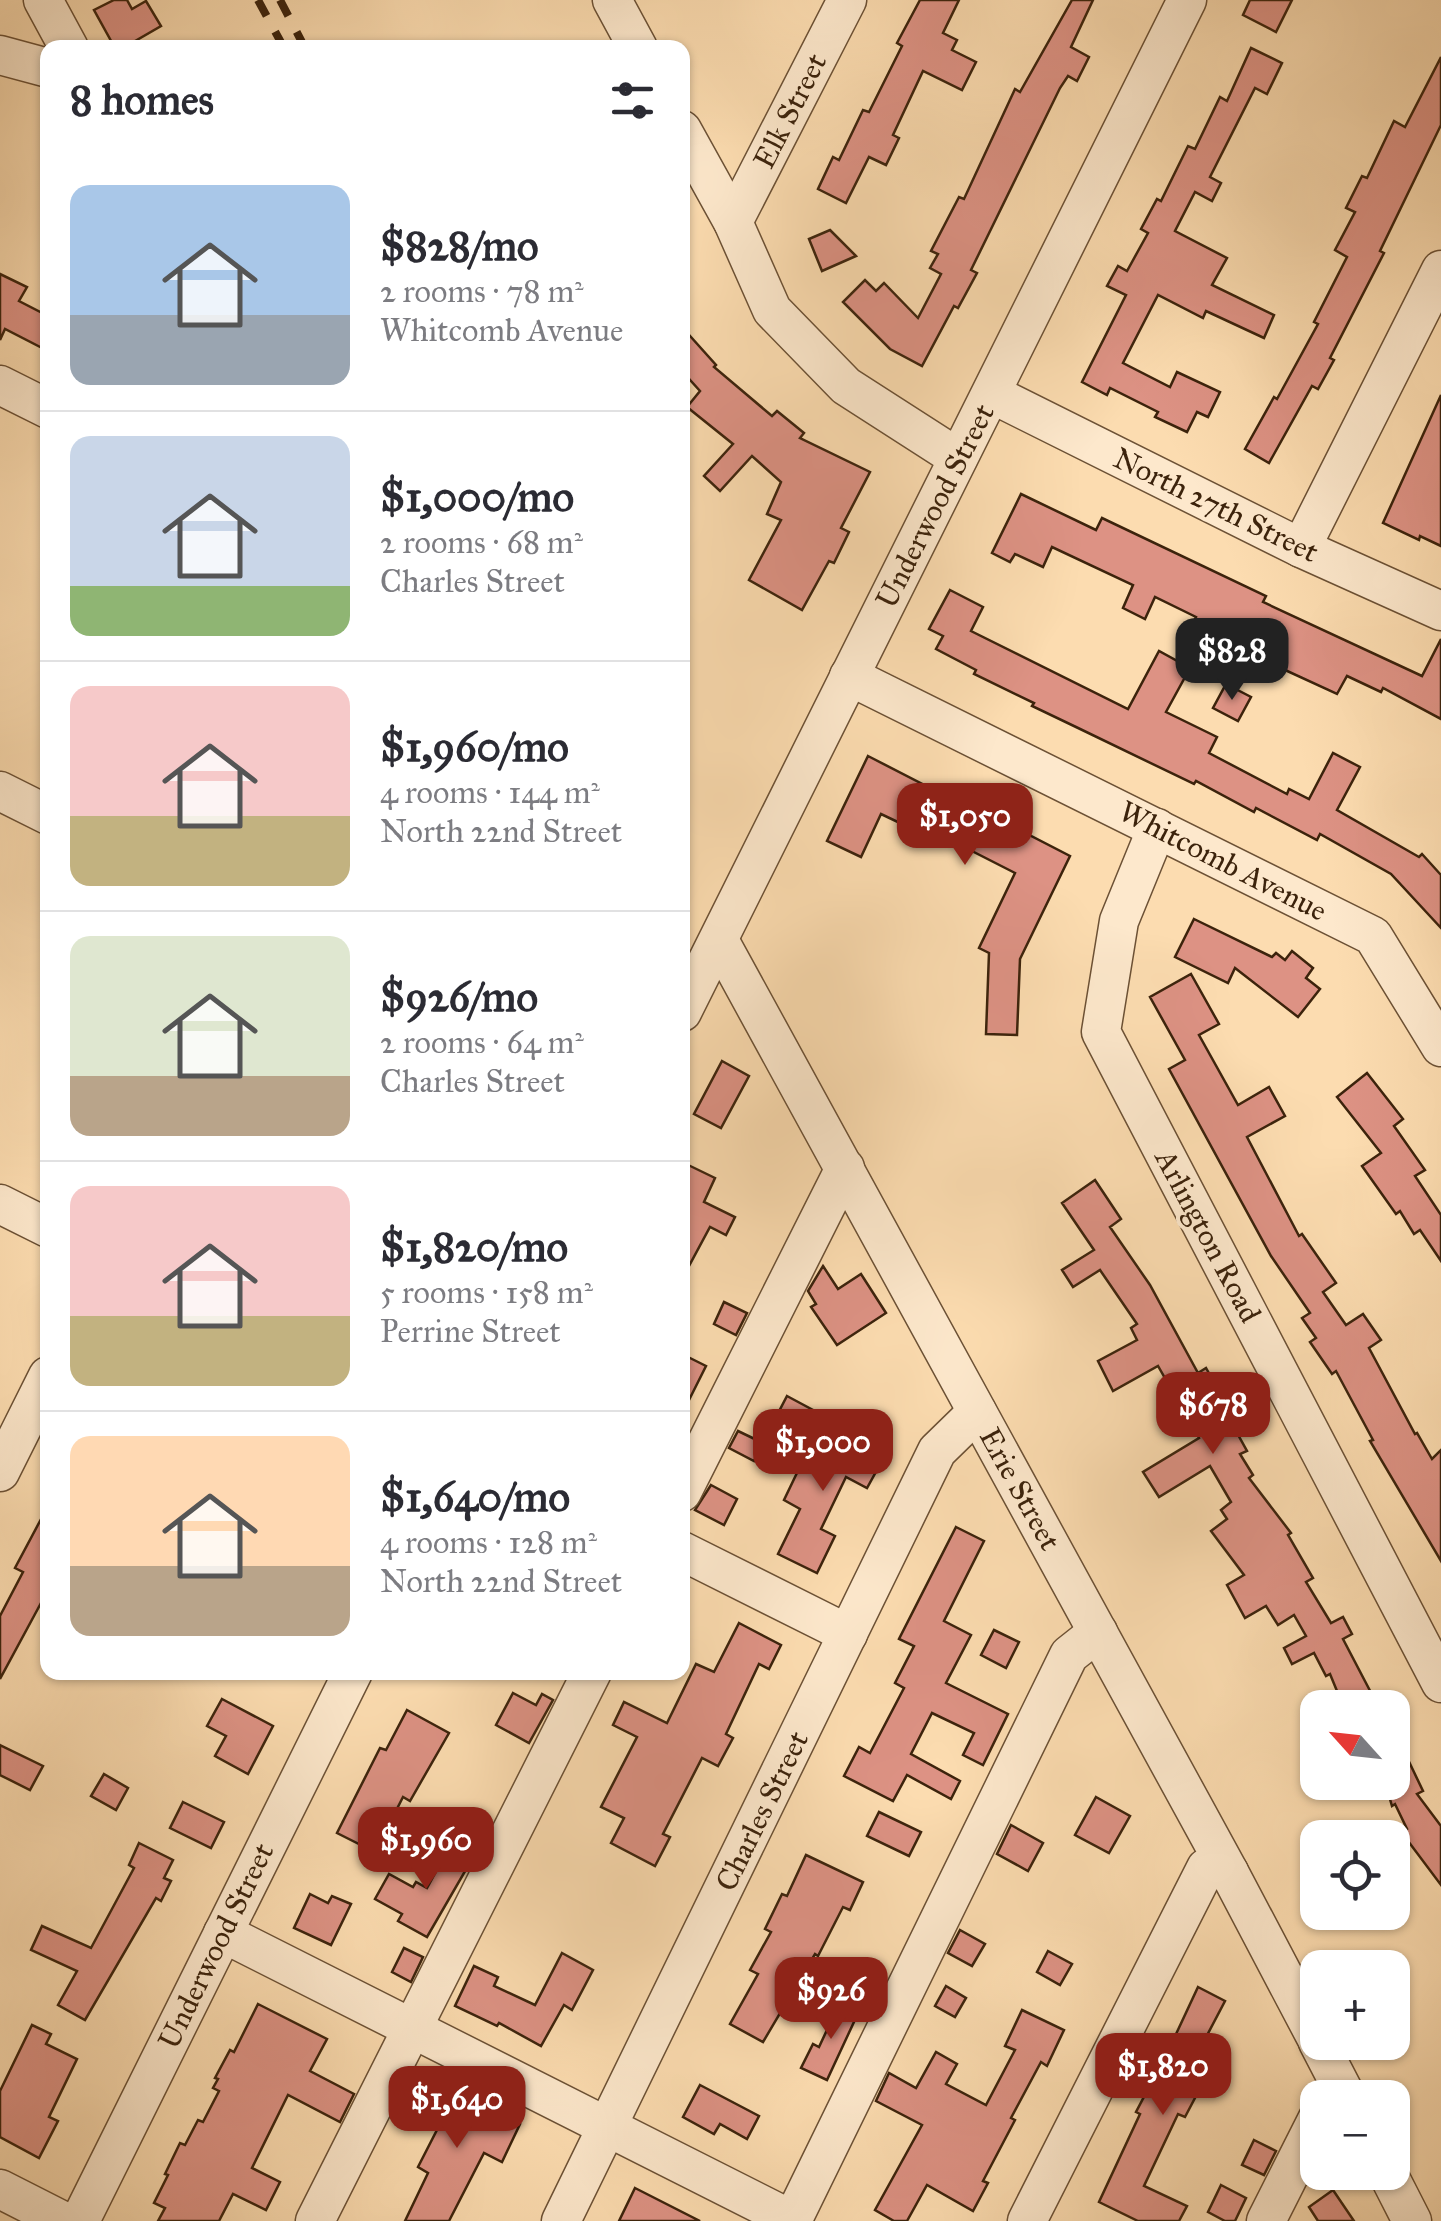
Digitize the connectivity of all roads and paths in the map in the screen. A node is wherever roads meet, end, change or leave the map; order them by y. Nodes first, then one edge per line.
1 (43, 0) edge
2 (612, 0) edge
3 (847, 0) edge
4 (1187, 0) edge
5 (66, 40) edge
6 (634, 40) edge
7 (0, 56) edge
8 (40, 66) edge
9 (690, 144) edge
10 (733, 222) junction
11 (1441, 270) edge
12 (1, 389) edge
13 (992, 394) junction
14 (40, 406) edge
15 (958, 458) junction
16 (1302, 548) junction
17 (1441, 610) edge
18 (848, 676) junction
19 (0, 791) edge
20 (40, 811) edge
21 (1157, 828) junction
22 (719, 940) junction
23 (690, 996) edge
24 (1441, 1047) edge
25 (845, 1168) junction
26 (0, 1204) edge
27 (40, 1224) edge
28 (40, 1385) edge
29 (977, 1412) junction
30 (13, 1414) edge
31 (0, 1472) edge
32 (690, 1476) edge
33 (690, 1554) edge
34 (1098, 1632) junction
35 (848, 1634) junction
36 (349, 1680) edge
37 (588, 1680) edge
38 (1441, 1683) edge
39 (1229, 1872) junction
40 (222, 1933) junction
41 (1300, 2008) edge
42 (413, 2026) junction
43 (606, 2128) junction
44 (1300, 2154) edge
45 (0, 2188) edge
46 (1396, 2190) edge
47 (63, 2221) edge
48 (80, 2221) edge
49 (316, 2221) edge
50 (561, 2221) edge
51 (793, 2221) edge
52 (1027, 2221) edge
53 (1266, 2221) edge
54 (1412, 2221) edge

1 - 5 street
2 - 6 street
3 - 10 street, Elk Street
4 - 13 street, Underwood Street
7 - 8 street
9 - 10 street
10 - 15 street
11 - 16 street
12 - 14 street
13 - 15 street, Underwood Street
13 - 16 street, North 27th Street
15 - 18 street, Underwood Street
16 - 17 street, North 27th Street
18 - 21 street, Whitcomb Avenue
18 - 22 street, Underwood Street
19 - 20 street
21 - 24 street, Whitcomb Avenue
21 - 38 street, Arlington Road
22 - 23 street, Underwood Street
22 - 25 street, Erie Street
25 - 29 street, Erie Street
25 - 32 street
26 - 27 street
28 - 30 street
29 - 34 street, Erie Street
29 - 35 street, Charles Street
30 - 31 street
33 - 35 street
34 - 39 street, Erie Street
34 - 51 street
35 - 43 street, Charles Street
36 - 40 street, Underwood Street
37 - 42 street
39 - 41 street, Erie Street
39 - 52 street
40 - 42 street
40 - 48 street, Underwood Street
42 - 43 street
42 - 49 street
43 - 50 street, Charles Street
43 - 51 street
44 - 53 street
45 - 47 street
46 - 54 street

